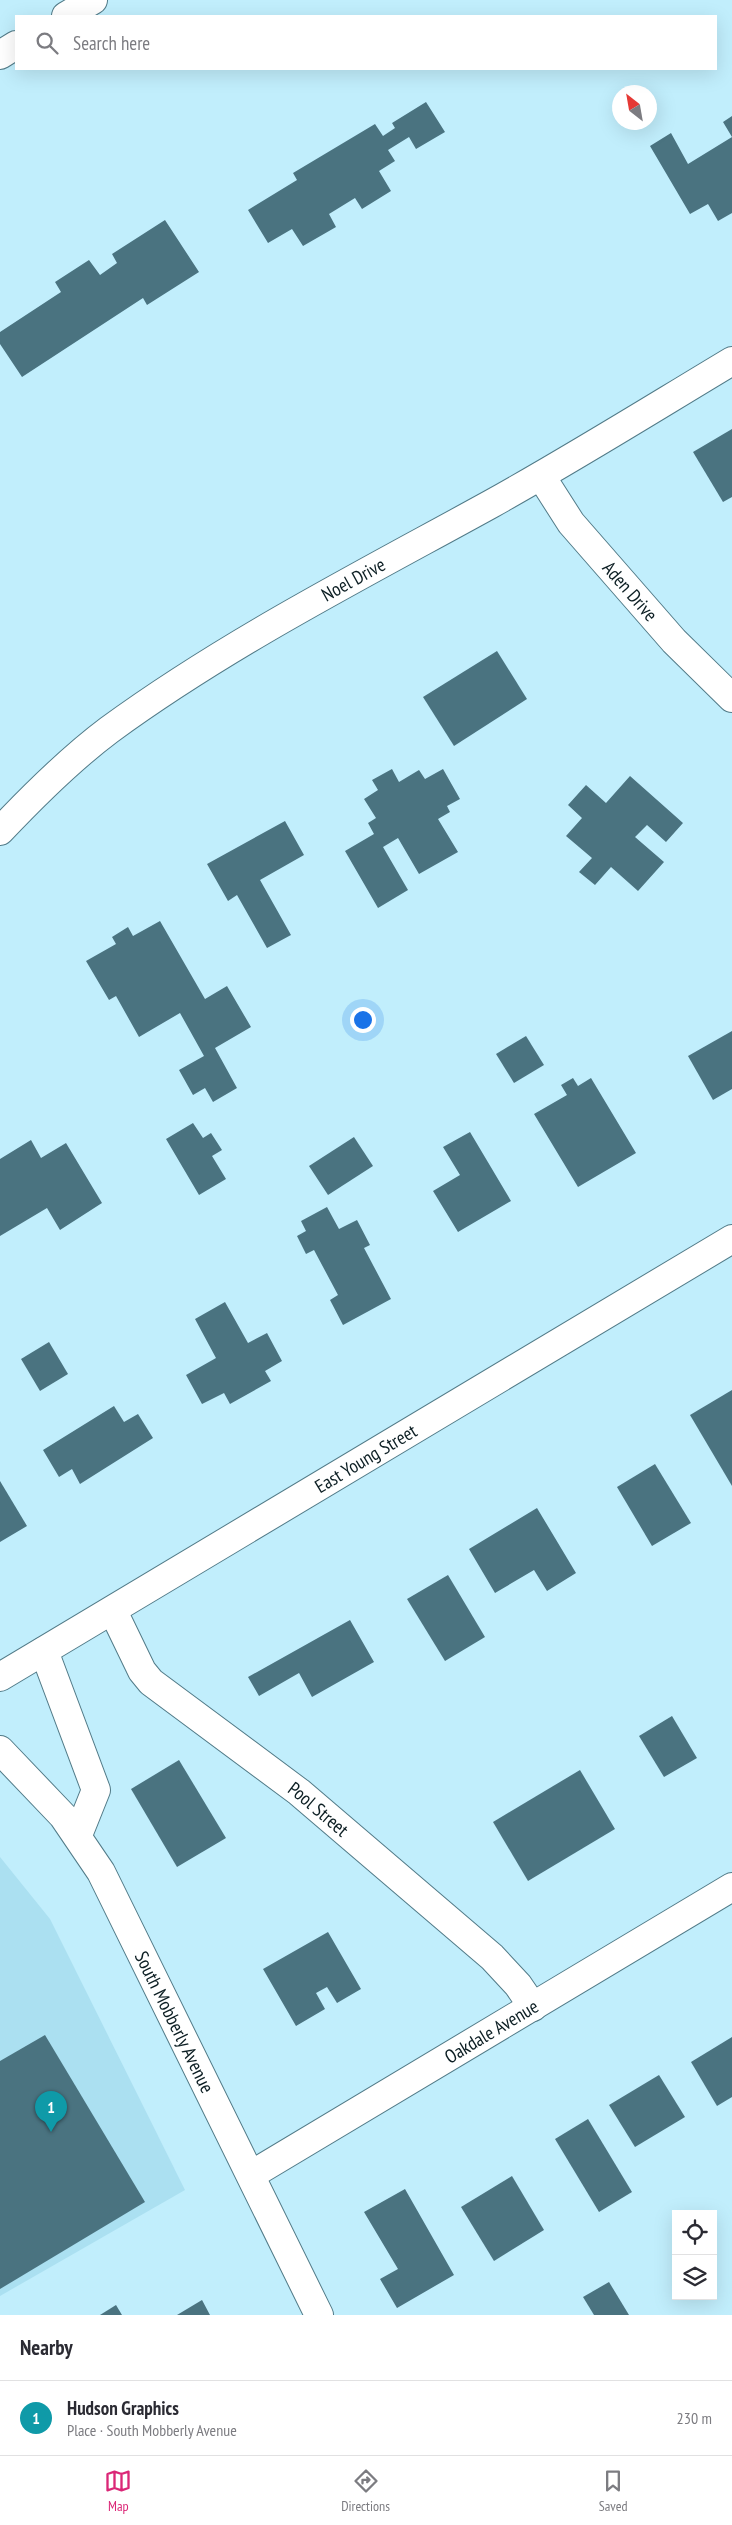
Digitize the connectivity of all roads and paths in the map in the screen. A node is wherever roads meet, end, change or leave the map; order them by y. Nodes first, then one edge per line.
1 (93, 0) edge
2 (68, 15) edge
3 (15, 46) edge
4 (0, 55) edge
5 (732, 360) edge
6 (541, 476) junction
7 (732, 698) edge
8 (0, 832) edge
9 (732, 1239) edge
10 (113, 1611) junction
11 (44, 1651) junction
12 (0, 1677) edge
13 (0, 1750) edge
14 (78, 1835) junction
15 (732, 1887) edge
16 (533, 2007) junction
17 (251, 2175) junction
18 (319, 2315) edge

1 - 2 street
3 - 4 street
5 - 6 street, Noel Drive
6 - 7 street, Aden Drive
6 - 8 street, Noel Drive
9 - 10 street, East Young Street
10 - 11 street, East Young Street
10 - 16 street, Pool Street
11 - 12 street, East Young Street
11 - 14 street
13 - 14 street, South Mobberly Avenue
14 - 17 street, South Mobberly Avenue
15 - 16 street, Oakdale Avenue
16 - 17 street, Oakdale Avenue
17 - 18 street, South Mobberly Avenue

